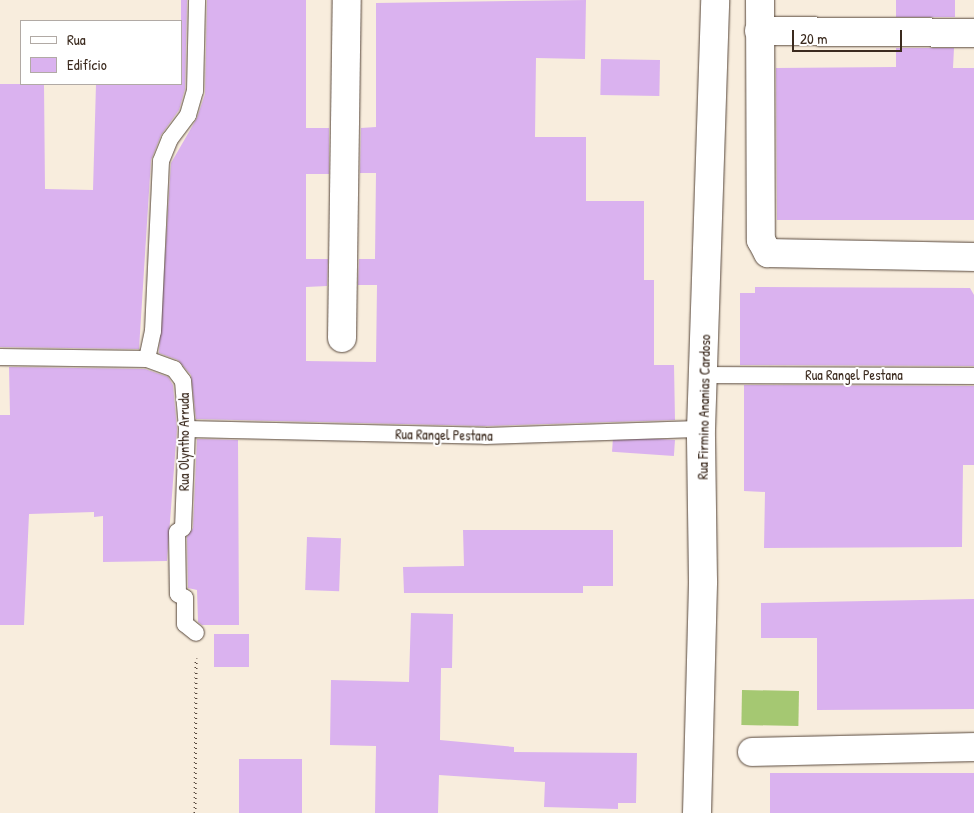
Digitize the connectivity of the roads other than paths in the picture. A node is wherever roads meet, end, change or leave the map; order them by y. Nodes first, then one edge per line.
1 (197, 0) edge
2 (347, 0) edge
3 (715, 0) edge
4 (760, 0) edge
5 (760, 31) junction
6 (974, 33) edge
7 (974, 257) edge
8 (342, 338) dead end
9 (0, 357) edge
10 (147, 359) junction
11 (703, 374) junction
12 (974, 376) edge
13 (187, 429) junction
14 (702, 429) junction
15 (196, 633) road end
16 (974, 747) edge
17 (752, 752) dead end
18 (697, 813) edge

1 - 10 lane
2 - 8 street
3 - 11 street, Rua Firmino Ananias Cardoso
4 - 5 street
5 - 6 street
5 - 7 street
9 - 10 lane
10 - 13 lane, Rua Olyntho Arruda
11 - 12 lane, Rua Rangel Pestana
11 - 14 street, Rua Firmino Ananias Cardoso
13 - 14 lane, Rua Rangel Pestana
13 - 15 lane, Rua Olyntho Arruda
14 - 18 street, Rua Firmino Ananias Cardoso
16 - 17 street

